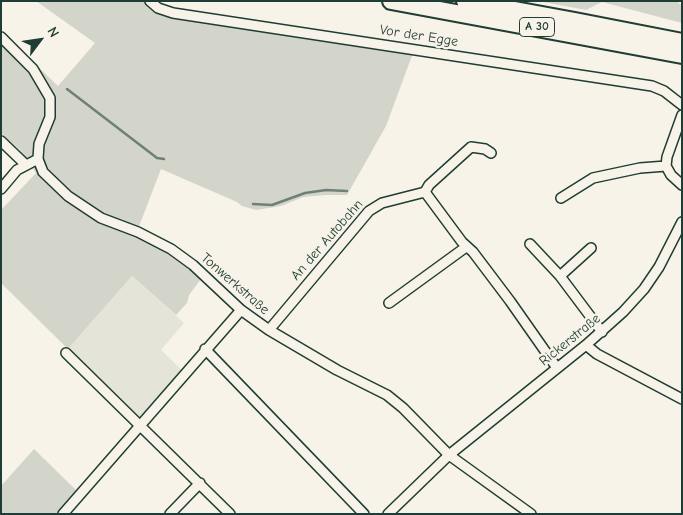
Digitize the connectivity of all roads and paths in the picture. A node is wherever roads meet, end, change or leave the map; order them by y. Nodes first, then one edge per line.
1 (150, 1) edge
2 (391, 1) edge
3 (465, 1) edge
4 (1, 37) edge
5 (682, 42) edge
6 (682, 55) edge
7 (682, 105) edge
8 (682, 115) edge
9 (1, 141) edge
10 (491, 153) dead end
11 (38, 160) junction
12 (26, 165) junction
13 (666, 166) junction
14 (682, 185) edge
15 (1, 189) edge
16 (425, 192) junction
17 (562, 198) dead end
18 (682, 222) edge
19 (530, 244) dead end
20 (466, 247) junction
21 (591, 248) dead end
22 (560, 276) junction
23 (389, 303) dead end
24 (241, 310) junction
25 (269, 330) junction
26 (602, 332) junction
27 (586, 345) junction
28 (205, 349) junction
29 (66, 353) dead end
30 (557, 368) junction
31 (682, 399) edge
32 (140, 424) junction
33 (449, 455) junction
34 (200, 483) junction
35 (63, 514) edge
36 (170, 514) edge
37 (230, 514) edge
38 (364, 514) edge
39 (388, 514) edge
40 (531, 514) edge

1 - 7 street, Vor der Egge
2 - 6 highway, A 30
3 - 5 highway, A 30
4 - 11 street
8 - 13 street
9 - 12 street
10 - 16 street
11 - 12 street
11 - 24 street, Tonwerkstraße
12 - 15 street
13 - 14 street
13 - 17 street
16 - 20 street
16 - 25 street, An der Autobahn
18 - 26 street, Rickerstraße
19 - 22 street
20 - 23 street
20 - 30 street
21 - 22 street
22 - 26 street
24 - 25 street, Tonwerkstraße
24 - 28 street
25 - 33 street, Tonwerkstraße
26 - 27 street, Rickerstraße
27 - 30 street, Rickerstraße
27 - 31 street
28 - 32 street
28 - 38 street
29 - 32 street
30 - 33 street, Rickerstraße
32 - 34 street
32 - 35 street
33 - 39 street, Rickerstraße
33 - 40 street, Tonwerkstraße
34 - 36 street
34 - 37 street

